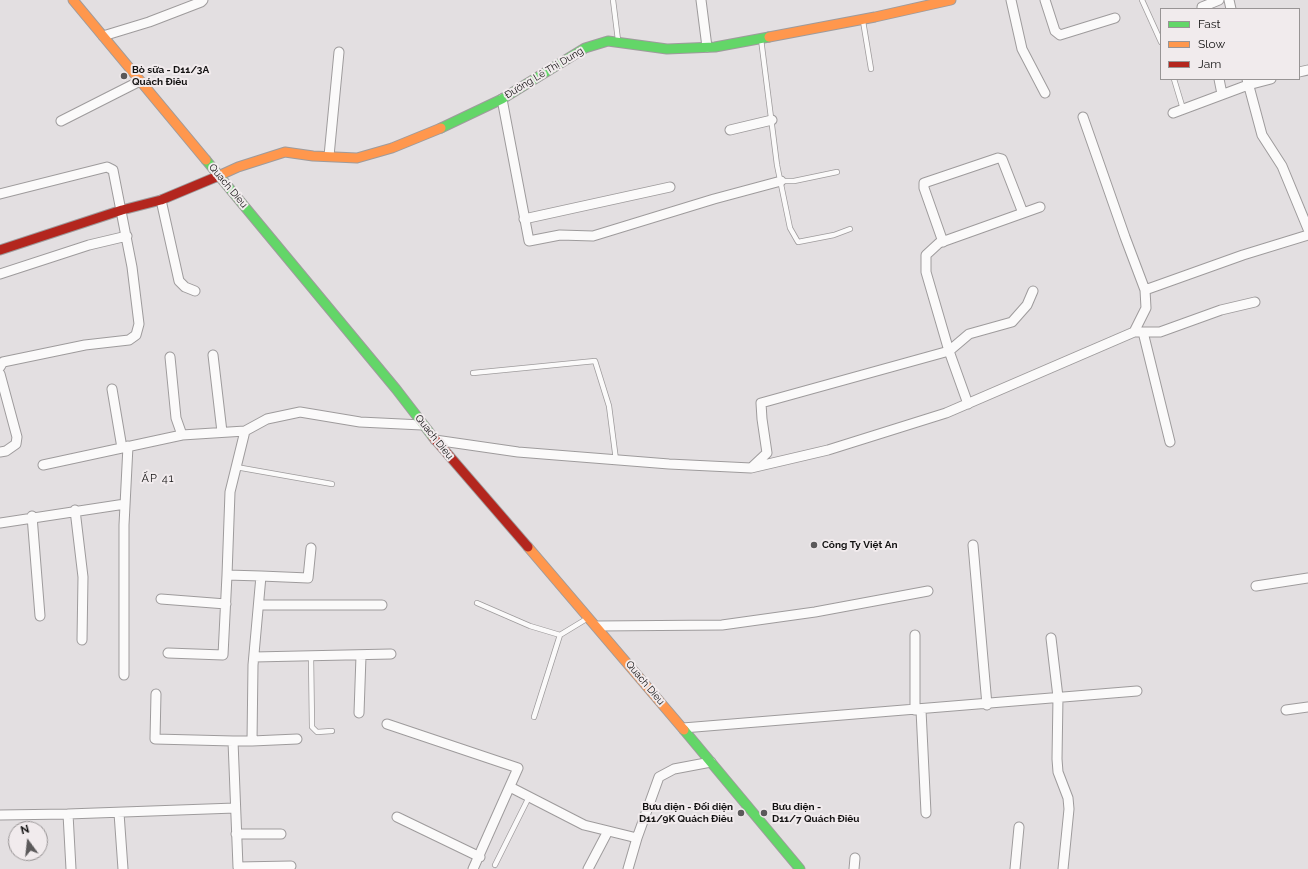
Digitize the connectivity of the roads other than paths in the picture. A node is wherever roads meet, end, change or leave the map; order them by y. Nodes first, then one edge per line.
1 (73, 0) edge
2 (203, 0) edge
3 (613, 0) edge
4 (700, 0) edge
5 (951, 0) edge
6 (1012, 0) edge
7 (1045, 0) edge
8 (1142, 0) edge
9 (1219, 0) edge
10 (1202, 8) edge
11 (1115, 18) dead end
12 (863, 19) junction
13 (103, 36) junction
14 (761, 37) junction
15 (1160, 40) edge
16 (618, 42) junction
17 (707, 47) junction
18 (339, 52) dead end
19 (871, 69) dead end
20 (1174, 80) edge
21 (1219, 80) edge
22 (1263, 80) edge
23 (140, 81) junction
24 (1248, 82) edge
25 (1045, 93) dead end
26 (1222, 94) junction
27 (502, 99) junction
28 (1183, 109) junction
29 (1173, 113) dead end
30 (1084, 117) dead end
31 (772, 120) junction
32 (61, 122) dead end
33 (730, 130) dead end
34 (329, 156) junction
35 (837, 172) dead end
36 (219, 176) junction
37 (781, 182) junction
38 (670, 187) dead end
39 (0, 194) edge
40 (161, 200) junction
41 (1040, 207) dead end
42 (122, 210) junction
43 (1023, 213) junction
44 (524, 219) junction
45 (850, 229) dead end
46 (1308, 229) edge
47 (1308, 235) edge
48 (126, 236) junction
49 (943, 242) junction
50 (0, 250) edge
51 (0, 274) edge
52 (1145, 290) junction
53 (1033, 291) dead end
54 (195, 292) dead end
55 (1256, 302) dead end
56 (1138, 332) junction
57 (949, 351) junction
58 (213, 355) dead end
59 (170, 357) dead end
60 (1, 363) edge
61 (473, 373) dead end
62 (0, 374) edge
63 (112, 389) dead end
64 (968, 404) junction
65 (422, 425) junction
66 (245, 431) junction
67 (222, 432) junction
68 (182, 435) junction
69 (435, 440) junction
70 (1170, 442) dead end
71 (125, 447) junction
72 (0, 452) edge
73 (616, 460) junction
74 (43, 465) dead end
75 (236, 467) junction
76 (752, 468) junction
77 (332, 484) dead end
78 (125, 504) junction
79 (75, 510) junction
80 (32, 516) junction
81 (0, 523) edge
82 (973, 545) dead end
83 (311, 548) dead end
84 (226, 575) junction
85 (261, 576) junction
86 (1308, 578) edge
87 (1256, 586) dead end
88 (928, 591) dead end
89 (161, 599) dead end
90 (477, 603) dead end
91 (226, 604) junction
92 (259, 605) junction
93 (382, 605) dead end
94 (40, 616) dead end
95 (590, 617) junction
96 (597, 626) junction
97 (560, 635) junction
98 (915, 635) dead end
99 (1051, 638) dead end
100 (82, 640) dead end
101 (168, 653) dead end
102 (391, 654) dead end
103 (311, 656) junction
104 (361, 656) junction
105 (254, 657) junction
106 (124, 675) dead end
107 (1137, 691) dead end
108 (156, 694) dead end
109 (1058, 697) junction
110 (987, 705) junction
111 (1308, 707) edge
112 (918, 710) junction
113 (1286, 710) dead end
114 (360, 713) dead end
115 (534, 717) dead end
116 (387, 724) dead end
117 (683, 728) junction
118 (332, 731) dead end
119 (298, 739) dead end
120 (233, 741) junction
121 (252, 741) junction
122 (711, 762) junction
123 (510, 787) junction
124 (529, 797) junction
125 (235, 808) junction
126 (118, 813) junction
127 (926, 813) dead end
128 (68, 814) junction
129 (0, 815) edge
130 (397, 816) dead end
131 (1019, 828) dead end
132 (608, 831) junction
133 (236, 834) junction
134 (281, 834) dead end
135 (637, 838) junction
136 (480, 857) junction
137 (855, 858) dead end
138 (495, 865) dead end
139 (291, 866) dead end
140 (71, 869) edge
141 (123, 869) edge
142 (473, 869) edge
143 (588, 869) edge
144 (628, 869) edge
145 (800, 869) edge
146 (854, 869) edge
147 (1015, 869) edge
148 (1063, 869) edge

1 - 13 main road, Quach Dieu
2 - 13 street
3 - 16 lane
4 - 17 street
5 - 12 main road, Đường Lê Thị Dung
6 - 25 street
7 - 11 street
8 - 15 lane
9 - 10 street
12 - 14 main road, Đường Lê Thị Dung
12 - 19 lane
13 - 23 main road, Quach Dieu
14 - 17 main road, Đường Lê Thị Dung
14 - 31 lane
16 - 17 main road, Đường Lê Thị Dung
16 - 27 main road, Đường Lê Thị Dung
18 - 34 street
20 - 28 lane
21 - 26 street
22 - 24 street
23 - 32 street
23 - 36 main road, Quach Dieu
24 - 26 street
24 - 46 street
26 - 28 street
27 - 34 main road, Đường Lê Thị Dung
27 - 44 street
28 - 29 street
30 - 52 street
31 - 33 street
31 - 37 lane
34 - 36 main road, Đường Lê Thị Dung
35 - 37 lane
36 - 40 main road, Đường Lê Thị Dung
36 - 65 main road, Quach Dieu
37 - 44 street
37 - 45 lane
38 - 44 street
39 - 42 street
40 - 42 main road, Đường Lê Thị Dung
40 - 54 street
41 - 43 street
42 - 48 street
42 - 50 main road, Đường Lê Thị Dung
43 - 49 street
43 - 49 street
47 - 52 street
48 - 51 street
48 - 60 street
49 - 57 street
52 - 56 street
53 - 57 street
55 - 56 street
56 - 64 street
56 - 70 street
57 - 64 street
57 - 76 street
58 - 67 street
59 - 68 street
61 - 73 lane
62 - 72 street
63 - 71 street
64 - 76 street
65 - 66 street
65 - 69 main road, Quach Dieu
66 - 67 street
66 - 75 street
67 - 68 street
68 - 71 street
69 - 73 street
69 - 95 main road, Quach Dieu
71 - 74 street
71 - 78 street
73 - 76 street
75 - 77 lane
75 - 84 street
78 - 79 street
78 - 106 street
79 - 80 street
79 - 100 street
80 - 81 street
80 - 94 street
82 - 110 street
83 - 85 street
84 - 85 street
84 - 91 street
85 - 92 street
86 - 87 street
88 - 96 street
89 - 91 street
90 - 97 lane
91 - 101 street
92 - 93 street
92 - 105 street
95 - 96 main road, Quach Dieu
95 - 97 lane
96 - 117 main road, Quach Dieu
97 - 115 lane
98 - 112 street
99 - 109 street
102 - 104 street
103 - 104 street
103 - 105 street
103 - 118 lane
104 - 114 street
105 - 121 street
107 - 109 street
108 - 120 street
109 - 110 street
109 - 148 street
110 - 112 street
111 - 113 street
112 - 117 street
112 - 127 street
116 - 123 street
117 - 122 main road, Quach Dieu
119 - 121 street
120 - 121 street
120 - 125 street
122 - 135 street
122 - 145 main road, Quach Dieu
123 - 124 street
123 - 136 street
124 - 132 street
124 - 138 lane
125 - 126 street
125 - 133 street
126 - 128 street
126 - 141 street
128 - 129 street
128 - 140 street
130 - 136 street
131 - 147 street
132 - 135 street
132 - 143 street
133 - 134 street
133 - 139 street
135 - 144 street
136 - 142 street
137 - 146 street

